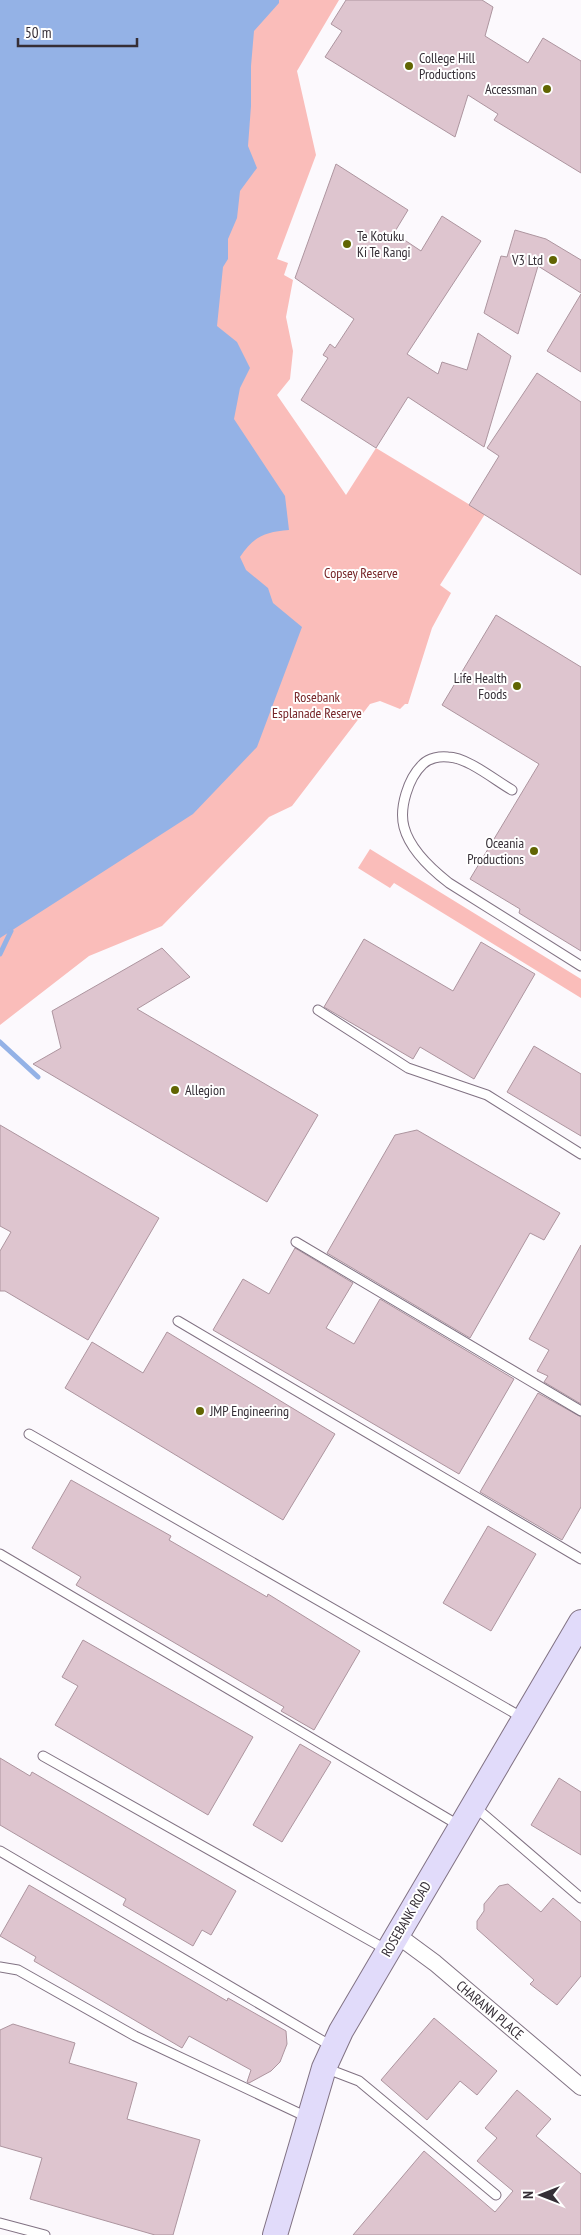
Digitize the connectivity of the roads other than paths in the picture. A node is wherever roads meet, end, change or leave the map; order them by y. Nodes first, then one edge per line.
1 (512, 790) dead end
2 (581, 966) edge
3 (318, 1010) dead end
4 (581, 1154) edge
5 (296, 1242) dead end
6 (178, 1321) dead end
7 (581, 1411) edge
8 (29, 1434) dead end
9 (0, 1554) edge
10 (581, 1559) edge
11 (581, 1622) edge
12 (524, 1718) junction
13 (43, 1756) dead end
14 (473, 1806) junction
15 (461, 1826) junction
16 (0, 1851) edge
17 (581, 1898) edge
18 (392, 1942) junction
19 (0, 1967) edge
20 (328, 2057) junction
21 (581, 2087) edge
22 (309, 2118) junction
23 (496, 2195) dead end
24 (0, 2223) edge
25 (280, 2232) edge
26 (45, 2235) edge

1 - 2 lane
3 - 4 lane
5 - 7 lane
6 - 10 lane
8 - 12 lane
9 - 15 lane
11 - 12 main road, ROSEBANK ROAD
12 - 14 main road, ROSEBANK ROAD
13 - 18 lane
14 - 15 main road, ROSEBANK ROAD
14 - 17 lane
15 - 18 main road, ROSEBANK ROAD
16 - 20 lane
18 - 20 main road, ROSEBANK ROAD
18 - 21 street, CHARANN PLACE
19 - 22 lane
20 - 22 main road, ROSEBANK ROAD
20 - 23 lane
22 - 25 main road, ROSEBANK ROAD
24 - 26 lane

